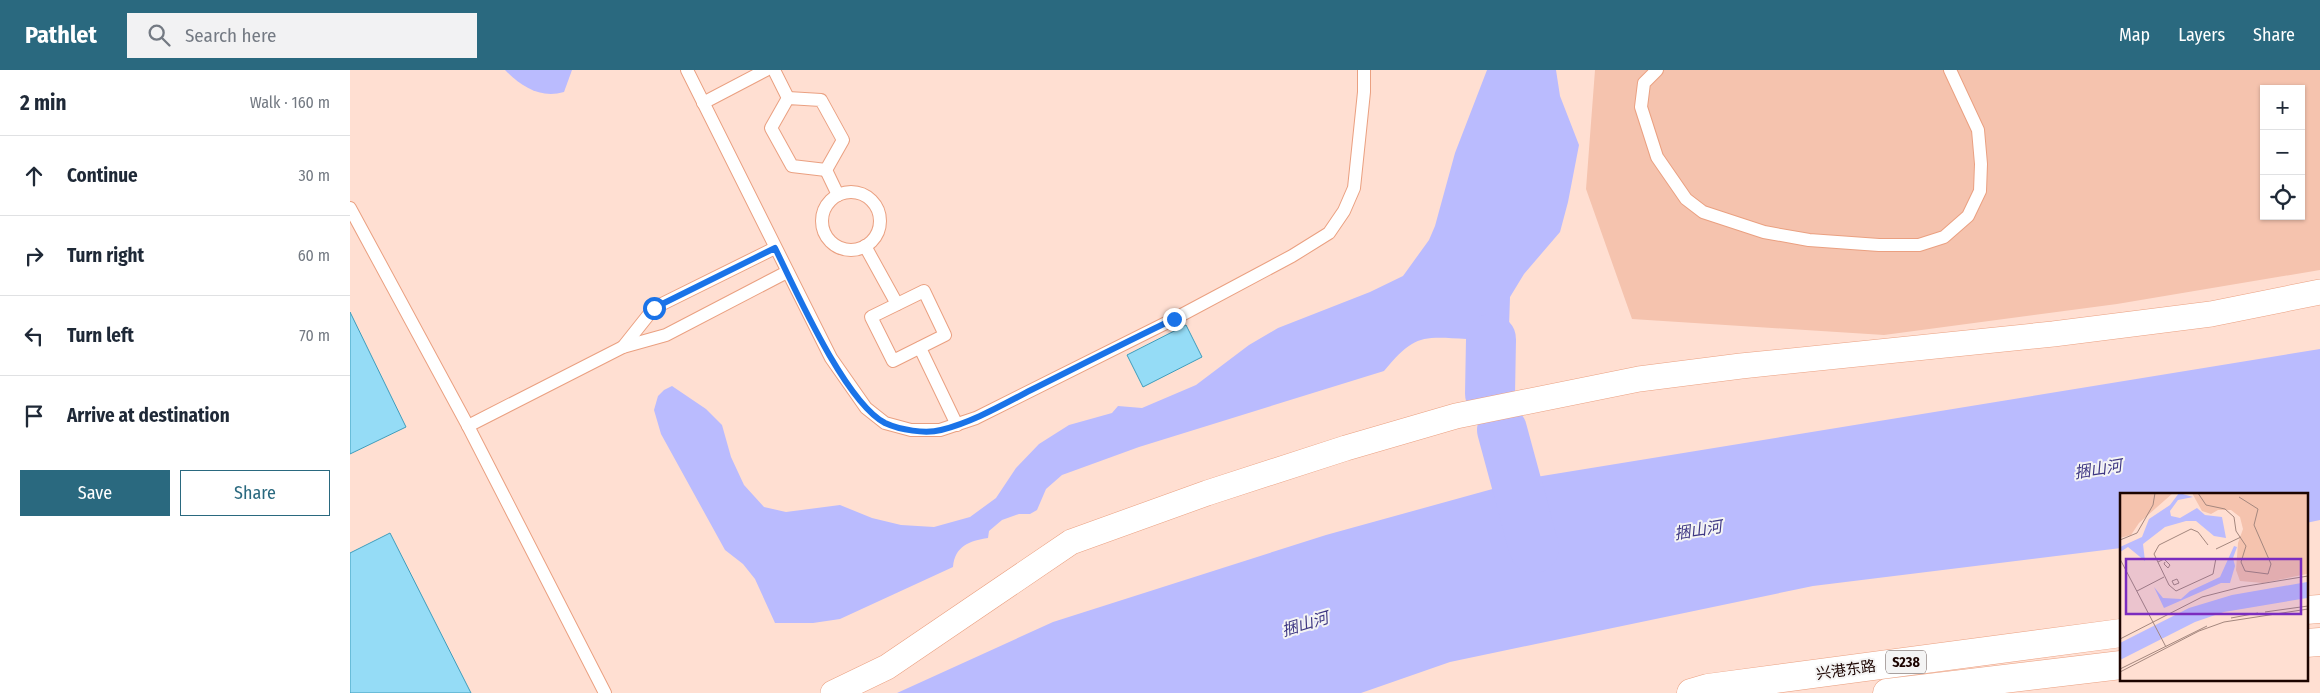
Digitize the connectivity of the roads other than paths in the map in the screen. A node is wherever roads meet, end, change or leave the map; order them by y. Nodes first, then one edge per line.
1 (687, 70) edge
2 (766, 70) edge
3 (774, 70) edge
4 (1364, 70) edge
5 (1657, 70) edge
6 (1950, 70) edge
7 (788, 98) junction
8 (703, 103) junction
9 (826, 170) junction
10 (838, 195) junction
11 (350, 208) edge
12 (865, 246) junction
13 (775, 248) junction
14 (787, 272) junction
15 (2320, 292) edge
16 (897, 304) junction
17 (623, 347) junction
18 (920, 348) junction
19 (957, 425) junction
20 (468, 426) junction
21 (2120, 633) edge
22 (2120, 665) edge
23 (605, 693) edge
24 (833, 693) edge
25 (1691, 693) edge
26 (1887, 693) edge

1 - 8 lane
2 - 8 lane
3 - 7 lane
4 - 19 lane
5 - 6 lane
7 - 9 lane
7 - 9 lane
8 - 13 lane
9 - 10 lane
10 - 12 lane
10 - 12 lane
11 - 20 lane
12 - 16 lane
13 - 14 lane
13 - 17 lane
14 - 17 lane
14 - 19 lane
15 - 24 street
16 - 18 lane
16 - 18 lane
17 - 20 lane
18 - 19 lane
20 - 23 lane
21 - 25 main road, 兴港东路 / S238
22 - 26 main road, 兴港东路 / S238

